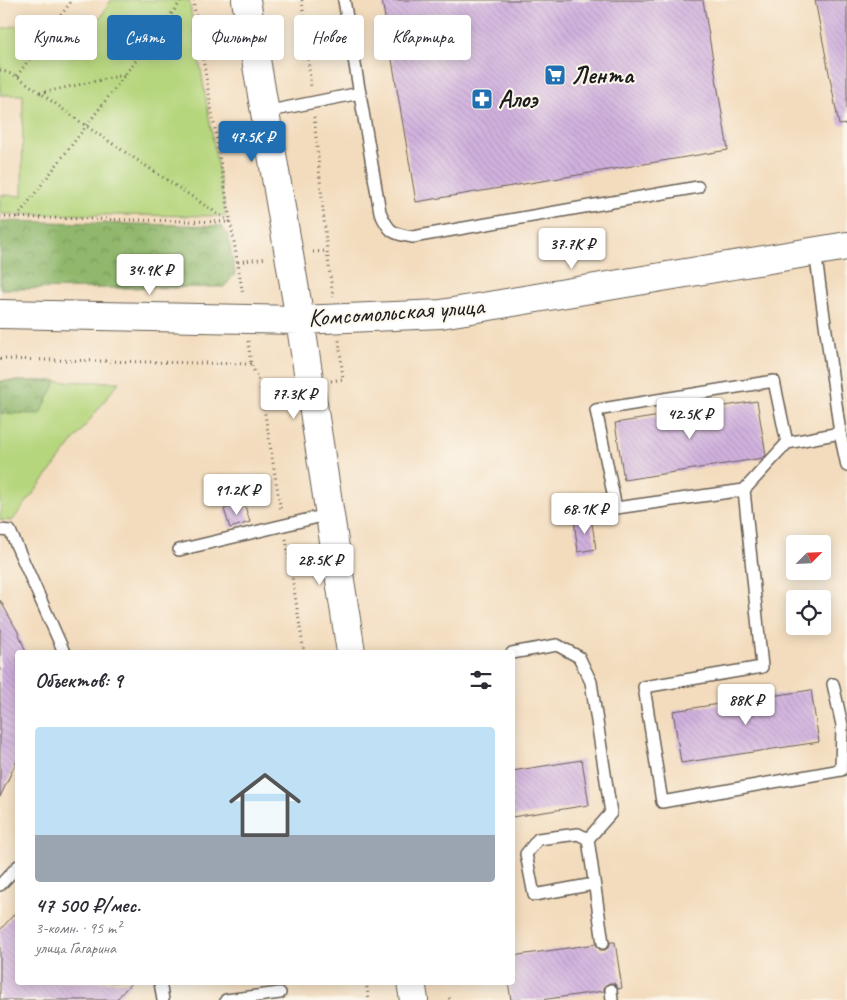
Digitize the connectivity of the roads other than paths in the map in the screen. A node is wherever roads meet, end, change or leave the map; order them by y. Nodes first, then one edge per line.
1 (246, 0) edge
2 (344, 0) edge
3 (360, 93) junction
4 (265, 112) junction
5 (698, 187) dead end
6 (847, 246) edge
7 (815, 251) junction
8 (0, 314) edge
9 (300, 320) junction
10 (840, 433) junction
11 (786, 443) junction
12 (847, 466) edge
13 (744, 490) junction
14 (330, 514) junction
15 (0, 530) edge
16 (179, 550) dead end
17 (63, 650) edge
18 (351, 650) edge
19 (515, 652) edge
20 (833, 684) dead end
21 (588, 839) junction
22 (15, 869) edge
23 (594, 884) junction
24 (0, 885) edge
25 (603, 943) dead end
26 (160, 985) edge
27 (412, 985) edge
28 (280, 993) dead end
29 (163, 1000) edge
30 (226, 1000) edge
31 (414, 1000) edge

1 - 4 main road
2 - 3 lane
3 - 4 lane
3 - 5 lane
4 - 9 main road
6 - 7 main road, Комсомольская улица
7 - 9 main road, Комсомольская улица
7 - 10 lane
8 - 9 main road, Комсомольская улица
9 - 14 main road
10 - 11 lane
10 - 12 lane
11 - 13 lane
11 - 13 lane
13 - 20 lane
14 - 16 lane
14 - 18 main road
15 - 17 lane
19 - 21 lane
21 - 23 lane
21 - 23 lane
22 - 24 lane
23 - 25 lane
26 - 29 lane
27 - 31 main road
28 - 30 lane

